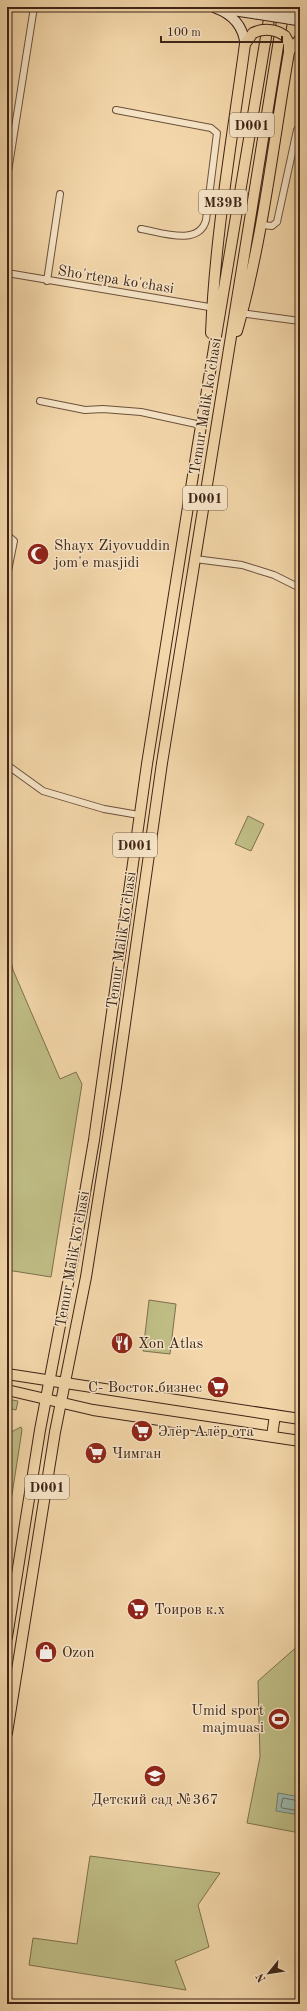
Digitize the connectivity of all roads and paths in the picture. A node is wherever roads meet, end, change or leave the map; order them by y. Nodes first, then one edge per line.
1 (34, 7) edge
2 (213, 7) edge
3 (267, 7) edge
4 (271, 7) edge
5 (287, 12) edge
6 (300, 12) edge
7 (300, 21) edge
8 (300, 38) edge
9 (245, 44) junction
10 (289, 52) junction
11 (116, 110) dead end
12 (300, 125) edge
13 (9, 156) edge
14 (7, 178) edge
15 (60, 194) dead end
16 (206, 220) junction
17 (220, 223) junction
18 (262, 225) junction
19 (140, 229) dead end
20 (7, 273) edge
21 (47, 281) junction
22 (216, 308) junction
23 (238, 313) junction
24 (300, 322) edge
25 (40, 401) dead end
26 (201, 425) junction
27 (7, 535) edge
28 (195, 559) junction
29 (7, 576) edge
30 (300, 588) edge
31 (7, 765) edge
32 (139, 815) junction
33 (7, 1374) edge
34 (49, 1381) junction
35 (65, 1384) junction
36 (7, 1390) edge
37 (46, 1398) junction
38 (61, 1402) junction
39 (275, 1415) junction
40 (300, 1419) edge
41 (272, 1436) junction
42 (300, 1440) edge
43 (7, 1637) edge
44 (7, 1733) edge

1 - 13 street
2 - 5 main road, bridge
2 - 9 main road, M39B
3 - 5 main road, bridge
4 - 22 main road, Temur Malik ko'chasi / D001
5 - 6 main road
5 - 7 main road
5 - 23 main road, Temur Malik ko'chasi / D001
8 - 10 main road
9 - 10 main road, M39B, bridge
9 - 17 main road, M39B
10 - 18 main road
11 - 16 street
12 - 18 street
13 - 14 street
15 - 21 street
16 - 17 street
16 - 19 street
17 - 22 main road, M39B
18 - 23 main road
20 - 21 street, Sho'rtepa ko'chasi
21 - 22 street, Sho'rtepa ko'chasi
22 - 26 main road, Temur Malik ko'chasi / D001
23 - 24 street
23 - 28 main road, Temur Malik ko'chasi / D001
25 - 26 street
26 - 32 main road, Temur Malik ko'chasi / D001
27 - 29 street
28 - 30 street
28 - 35 main road, Temur Malik ko'chasi / D001
31 - 32 street
32 - 34 main road, Temur Malik ko'chasi / D001
33 - 34 main road
34 - 35 main road
34 - 37 main road, Temur Malik ko'chasi / D001
35 - 38 main road, Temur Malik ko'chasi / D001
35 - 39 main road
36 - 37 main road
37 - 38 main road
37 - 43 main road, Temur Malik ko'chasi / D001
38 - 41 main road
38 - 44 main road, Temur Malik ko'chasi / D001
39 - 40 main road
39 - 41 main road
41 - 42 main road

